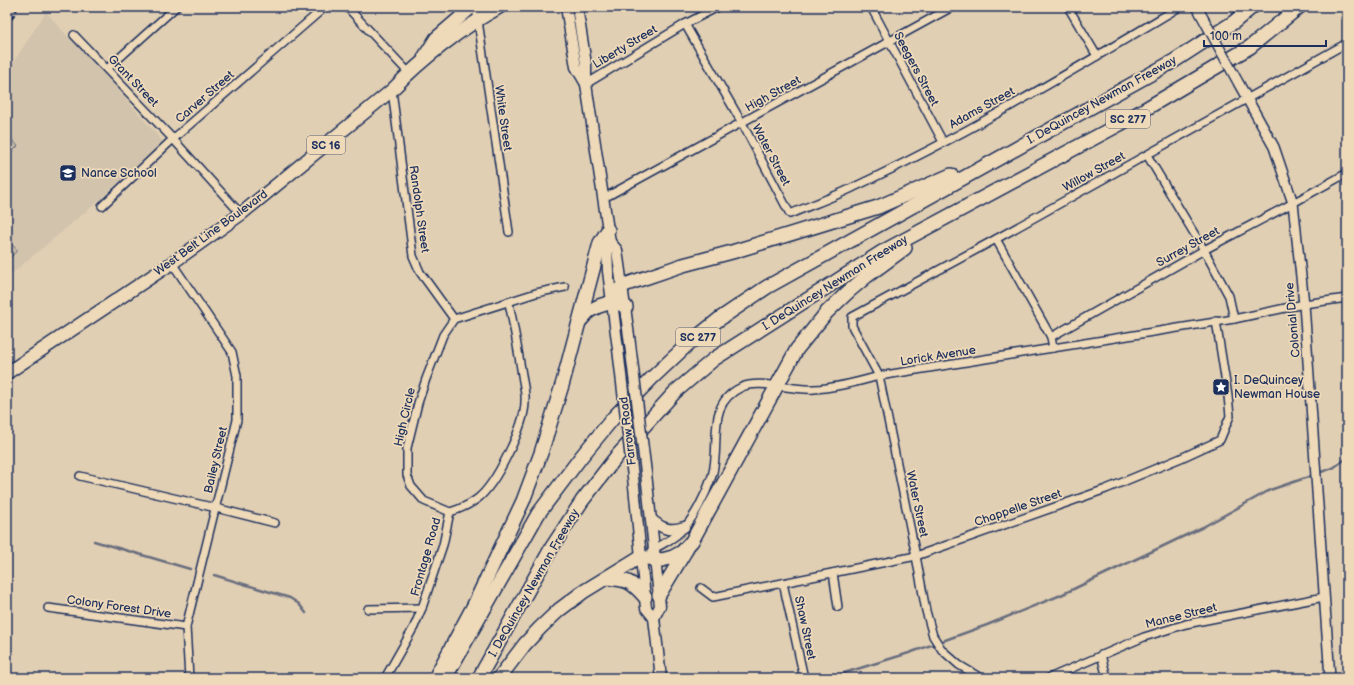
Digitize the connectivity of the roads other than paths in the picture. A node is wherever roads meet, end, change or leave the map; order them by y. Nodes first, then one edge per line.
1 (176, 7) edge
2 (325, 7) edge
3 (347, 7) edge
4 (472, 7) edge
5 (476, 7) edge
6 (500, 7) edge
7 (566, 7) edge
8 (577, 7) edge
9 (718, 7) edge
10 (871, 7) edge
11 (952, 7) edge
12 (1068, 7) edge
13 (1197, 7) edge
14 (1252, 7) edge
15 (1300, 7) edge
16 (1178, 8) edge
17 (478, 19) junction
18 (685, 24) junction
19 (74, 35) dead end
20 (889, 42) junction
21 (1347, 44) edge
22 (1097, 56) junction
23 (419, 64) junction
24 (107, 69) junction
25 (409, 73) junction
26 (586, 84) junction
27 (392, 90) junction
28 (1247, 99) junction
29 (1066, 121) junction
30 (742, 123) junction
31 (173, 139) junction
32 (943, 142) junction
33 (1147, 155) junction
34 (1347, 173) edge
35 (604, 198) junction
36 (1293, 203) junction
37 (102, 206) dead end
38 (241, 214) junction
39 (790, 214) joint
40 (948, 216) junction
41 (509, 232) dead end
42 (609, 236) junction
43 (996, 239) junction
44 (1204, 250) junction
45 (172, 263) junction
46 (622, 286) junction
47 (566, 287) dead end
48 (1347, 298) edge
49 (612, 302) junction
50 (509, 303) junction
51 (1304, 304) junction
52 (626, 307) junction
53 (852, 317) joint
54 (454, 319) junction
55 (1234, 319) junction
56 (1216, 321) junction
57 (578, 323) junction
58 (1051, 337) junction
59 (1053, 348) junction
60 (7, 373) edge
61 (879, 376) junction
62 (776, 386) junction
63 (80, 476) dead end
64 (216, 508) junction
65 (450, 512) junction
66 (651, 519) junction
67 (275, 523) dead end
68 (684, 528) junction
69 (692, 541) junction
70 (655, 554) junction
71 (916, 556) junction
72 (640, 557) junction
73 (833, 573) junction
74 (607, 578) junction
75 (783, 583) junction
76 (701, 588) dead end
77 (659, 595) junction
78 (645, 597) junction
79 (1324, 597) junction
80 (838, 607) dead end
81 (48, 608) dead end
82 (422, 608) junction
83 (368, 609) dead end
84 (654, 618) junction
85 (186, 627) junction
86 (1101, 656) junction
87 (189, 678) edge
88 (385, 678) edge
89 (435, 678) edge
90 (445, 678) edge
91 (479, 678) edge
92 (499, 678) edge
93 (661, 678) edge
94 (804, 678) edge
95 (981, 678) edge
96 (1049, 678) edge
97 (1107, 678) edge
98 (1330, 678) edge

1 - 24 street
2 - 31 street, Carver Street
3 - 25 street
4 - 23 main road, SC 16
5 - 17 street, White Street
6 - 17 main road, West Belt Line Boulevard / SC 16
7 - 26 main road, Farrow Road
8 - 26 main road, Farrow Road
9 - 18 street, Liberty Street
10 - 20 street, Seegers Street
11 - 20 street, High Street
12 - 22 street
13 - 28 street, Colonial Drive, bridge
14 - 29 highway, I. DeQuincey Newman Freeway / SC 277
15 - 40 highway, I. DeQuincey Newman Freeway / SC 277
16 - 22 street, Adams Street
17 - 23 main road, West Belt Line Boulevard / SC 16
17 - 41 street, White Street
18 - 26 street, Liberty Street
18 - 30 street, Water Street
19 - 24 street, Grant Street
20 - 30 street, High Street
20 - 32 street, Seegers Street
21 - 28 street, Willow Street
22 - 32 street, Adams Street
23 - 25 main road, West Belt Line Boulevard / SC 16
24 - 31 street, Grant Street
25 - 27 main road, West Belt Line Boulevard / SC 16
26 - 35 main road, Farrow Road
27 - 38 main road, West Belt Line Boulevard / SC 16
27 - 54 street, Randolph Street
28 - 33 street, Willow Street
28 - 36 street, Colonial Drive
29 - 46 highway
29 - 90 highway, I. DeQuincey Newman Freeway / SC 277
30 - 35 street, High Street
30 - 39 street, Water Street
31 - 37 street, Carver Street
31 - 38 street, Grant Street
32 - 39 street, Adams Street
33 - 43 street, Willow Street
33 - 44 street
34 - 36 street, Surrey Street
35 - 42 main road, Farrow Road
36 - 44 street, Surrey Street
36 - 51 street, Colonial Drive
38 - 45 main road, West Belt Line Boulevard / SC 16
40 - 62 highway
40 - 91 highway, I. DeQuincey Newman Freeway / SC 277
42 - 46 main road, Farrow Road
42 - 49 main road, Farrow Road
42 - 57 highway
43 - 53 street, Willow Street
43 - 58 street
44 - 55 street
44 - 58 street, Surrey Street
45 - 60 main road, West Belt Line Boulevard / SC 16
45 - 64 street, Bailey Street
46 - 49 highway
46 - 52 main road, Farrow Road
47 - 50 street
48 - 51 street, Lorick Avenue
49 - 52 highway
49 - 57 highway
49 - 72 main road, Farrow Road, bridge
50 - 54 street
50 - 65 street
51 - 55 street, Lorick Avenue
51 - 79 street, Colonial Drive
52 - 66 main road, Farrow Road, bridge
53 - 61 street, Water Street
54 - 65 street, High Circle
55 - 56 street, Lorick Avenue
56 - 59 street, Lorick Avenue
56 - 71 street, Chappelle Street
57 - 89 highway
58 - 59 street
59 - 61 street, Lorick Avenue
61 - 62 street, Lorick Avenue
61 - 71 street, Water Street
62 - 68 street, Lorick Avenue
62 - 69 highway
63 - 64 street
64 - 67 street
64 - 85 street, Bailey Street
65 - 82 street, Frontage Road
66 - 68 main road
66 - 70 main road, Farrow Road
68 - 70 street, Lorick Avenue
69 - 70 highway
69 - 77 highway
70 - 72 highway
70 - 77 main road, Farrow Road
71 - 73 street, Chappelle Street
71 - 95 street, Water Street
72 - 74 highway
72 - 78 main road, Farrow Road
73 - 75 street, Chappelle Street
73 - 80 street
74 - 78 highway
74 - 92 highway
75 - 76 street, Chappelle Street
75 - 94 street, Shaw Street
77 - 84 main road, Farrow Road
78 - 84 main road, Farrow Road
79 - 86 street, Manse Street
79 - 98 street, Colonial Drive
81 - 85 street, Colony Forest Drive
82 - 83 street
82 - 88 street, Frontage Road
84 - 93 main road, Farrow Road
85 - 87 street, Bailey Street
86 - 96 street, Manse Street
86 - 97 street

